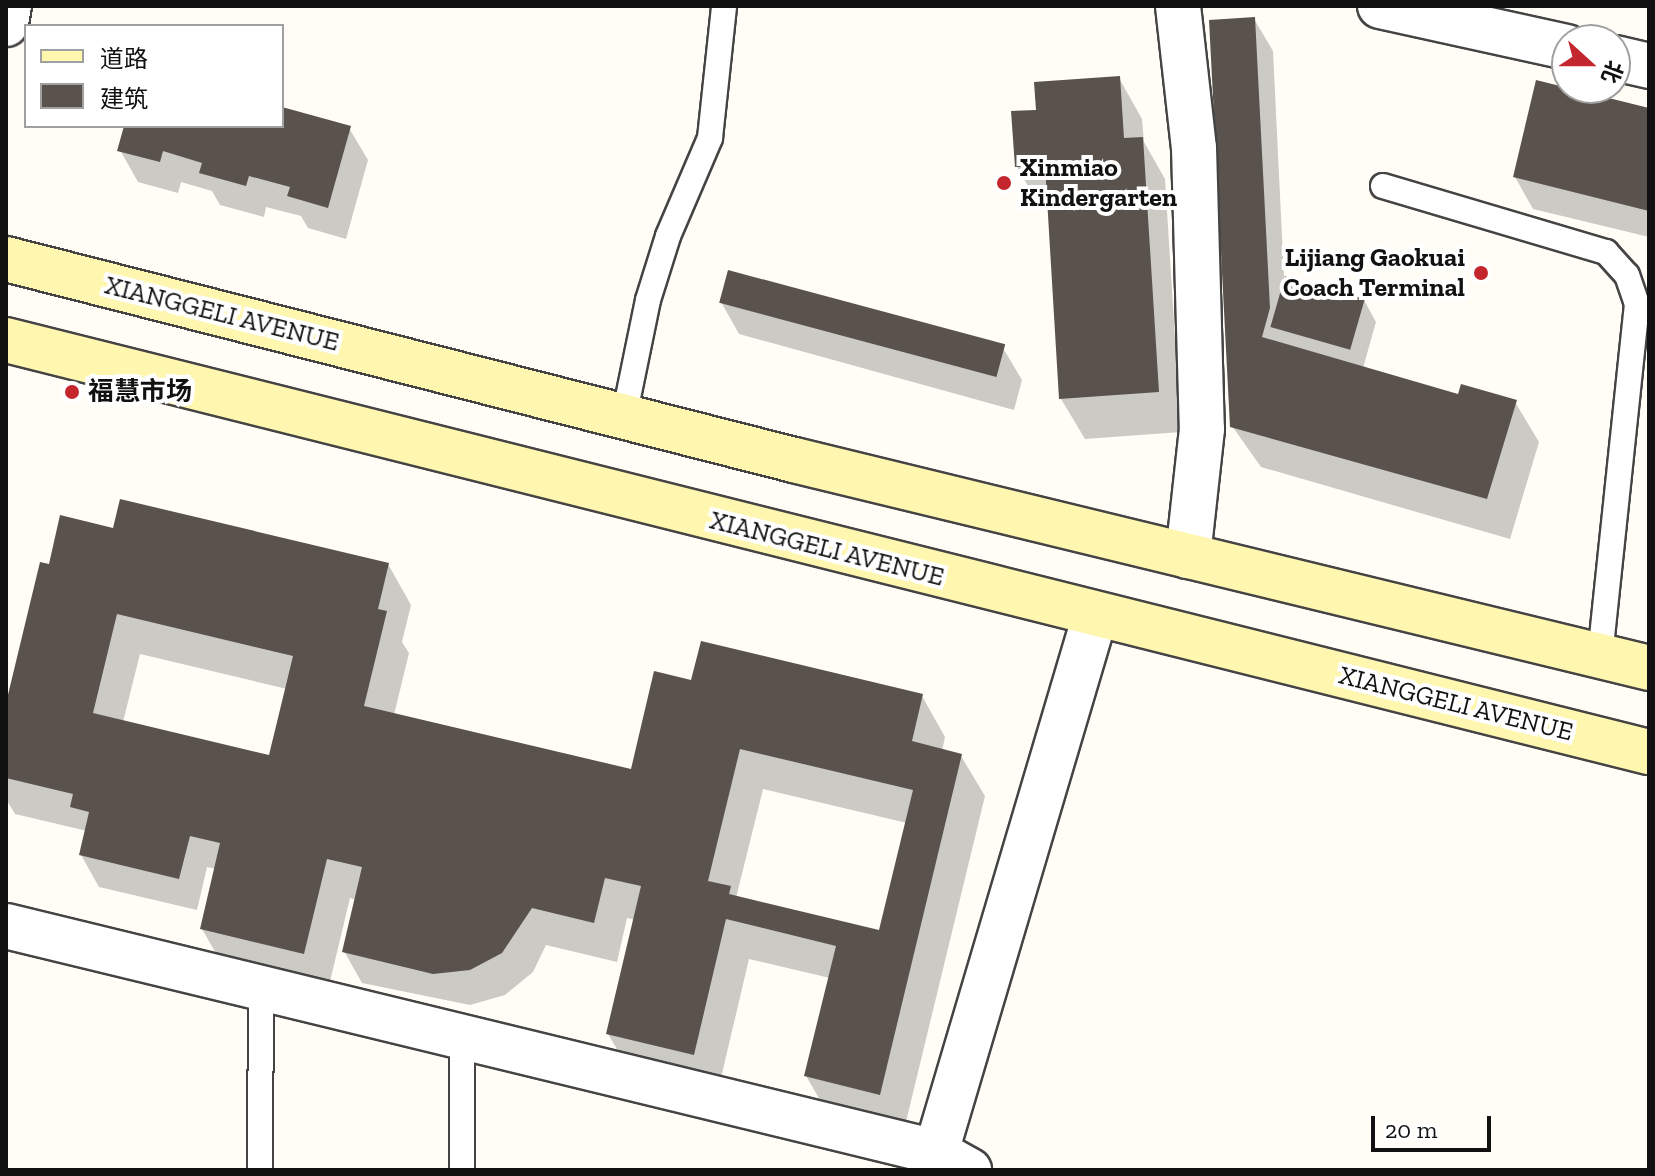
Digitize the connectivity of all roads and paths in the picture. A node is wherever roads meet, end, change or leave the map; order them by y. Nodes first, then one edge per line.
1 (9, 6) edge
2 (724, 6) edge
3 (1178, 6) edge
4 (1380, 6) edge
5 (6, 24) edge
6 (1551, 43) edge
7 (1383, 186) dead end
8 (6, 259) edge
9 (6, 340) edge
10 (624, 417) junction
11 (1188, 556) junction
12 (1095, 616) junction
13 (1600, 656) junction
14 (1649, 668) edge
15 (1649, 752) edge
16 (6, 926) edge
17 (261, 988) junction
18 (462, 1036) junction
19 (953, 1161) edge
20 (260, 1170) edge
21 (462, 1170) edge

1 - 5 street
2 - 10 lane
3 - 11 street
4 - 6 street
7 - 13 lane
8 - 10 main road, XIANGGELI AVENUE
9 - 12 main road, XIANGGELI AVENUE
10 - 11 main road, XIANGGELI AVENUE
11 - 13 main road, XIANGGELI AVENUE
12 - 15 main road, XIANGGELI AVENUE
12 - 19 street
13 - 14 main road, XIANGGELI AVENUE
16 - 17 street
17 - 18 street
17 - 20 lane
18 - 19 street
18 - 21 lane

